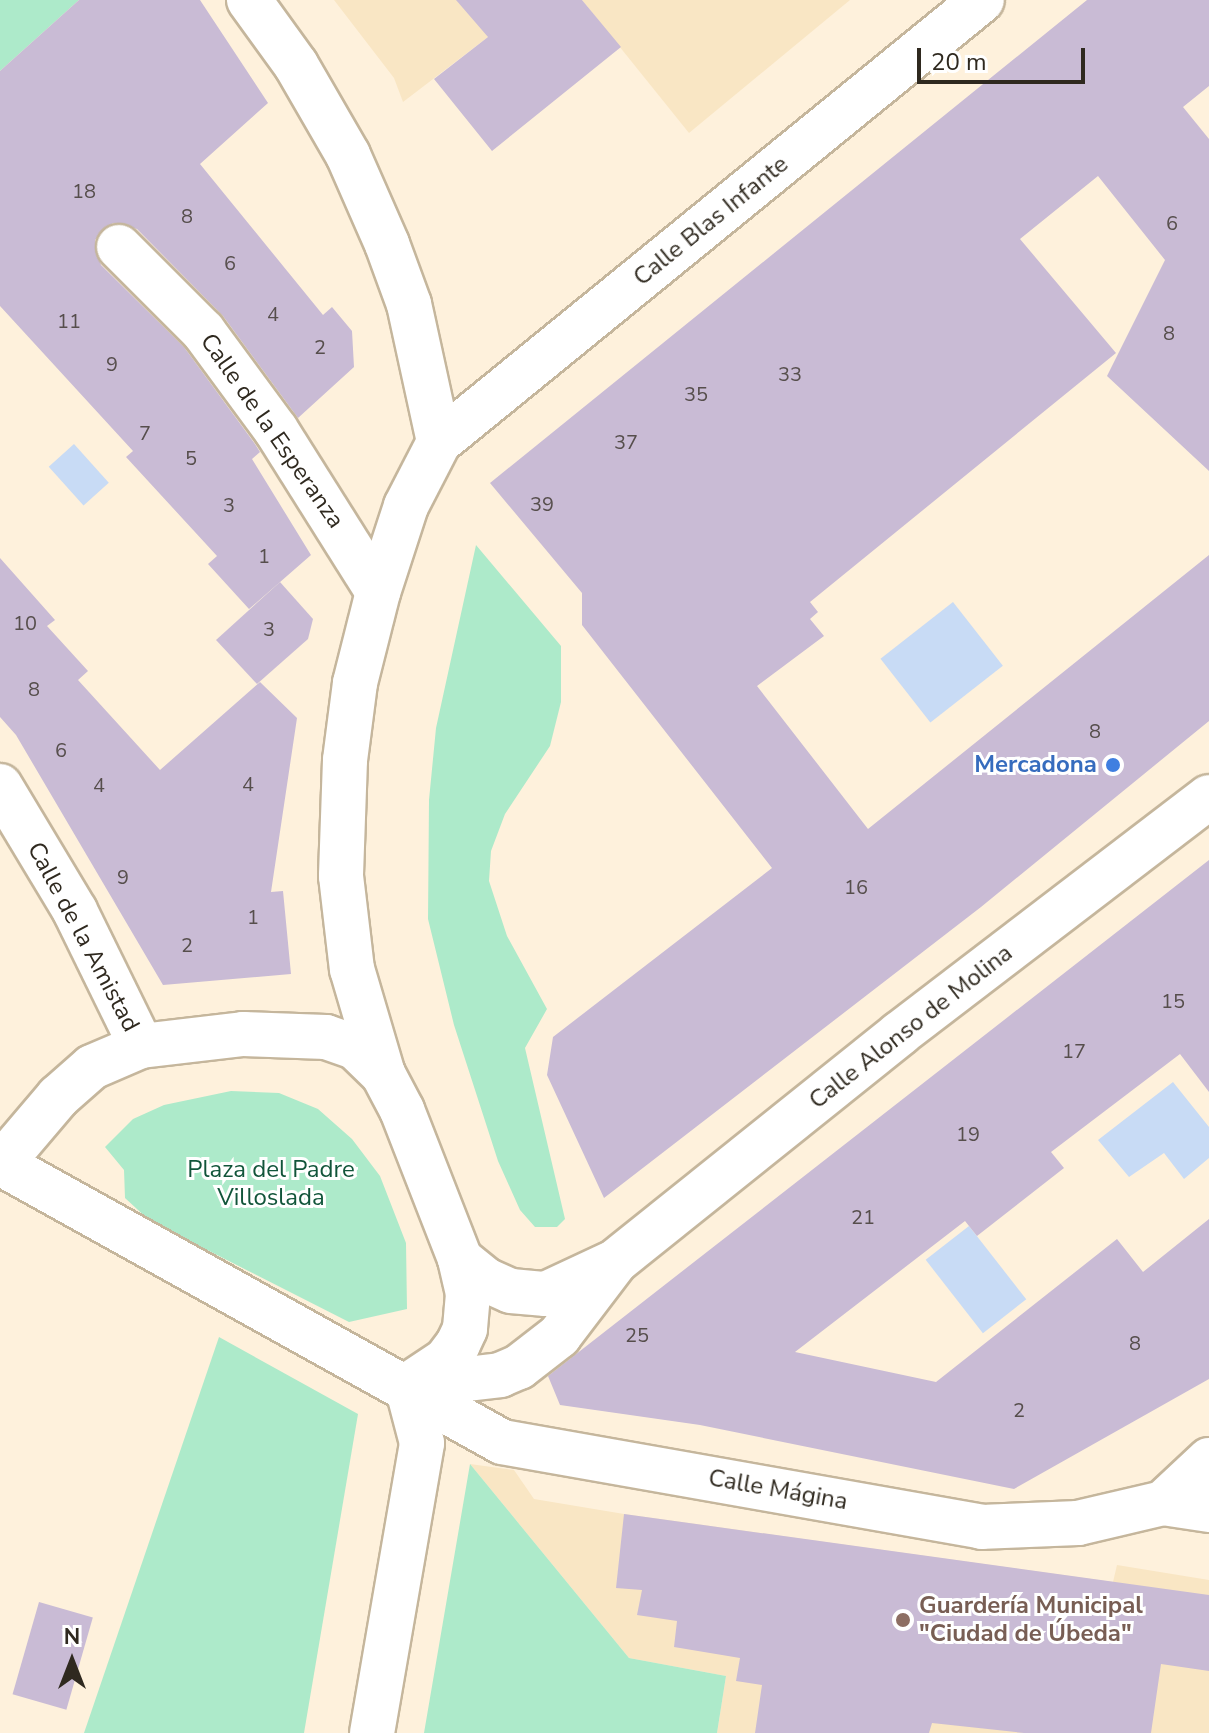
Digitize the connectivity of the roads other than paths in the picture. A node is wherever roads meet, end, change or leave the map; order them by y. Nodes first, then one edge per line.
1 (249, 0) edge
2 (982, 0) edge
3 (119, 247) dead end
4 (439, 442) junction
5 (378, 592) junction
6 (0, 786) edge
7 (1209, 797) edge
8 (352, 969) junction
9 (307, 1036) junction
10 (141, 1046) junction
11 (383, 1074) junction
12 (1, 1163) edge
13 (460, 1259) junction
14 (616, 1261) junction
15 (407, 1386) junction
16 (1209, 1460) edge
17 (1163, 1503) junction
18 (1209, 1510) edge
19 (372, 1733) edge

1 - 4 street
2 - 4 street, Calle Blas Infante
3 - 5 street, Calle de la Esperanza
4 - 5 street
5 - 8 street
6 - 10 street, Calle de la Amistad
7 - 14 street, Calle Alonso de Molina
8 - 9 street
8 - 11 street
9 - 10 street
9 - 11 street
10 - 12 street
11 - 13 street
12 - 15 street
13 - 14 street, Calle Alonso de Molina
13 - 15 street
14 - 15 street, Calle Alonso de Molina
15 - 17 street, Calle Mágina
15 - 19 street
16 - 17 street
17 - 18 street

